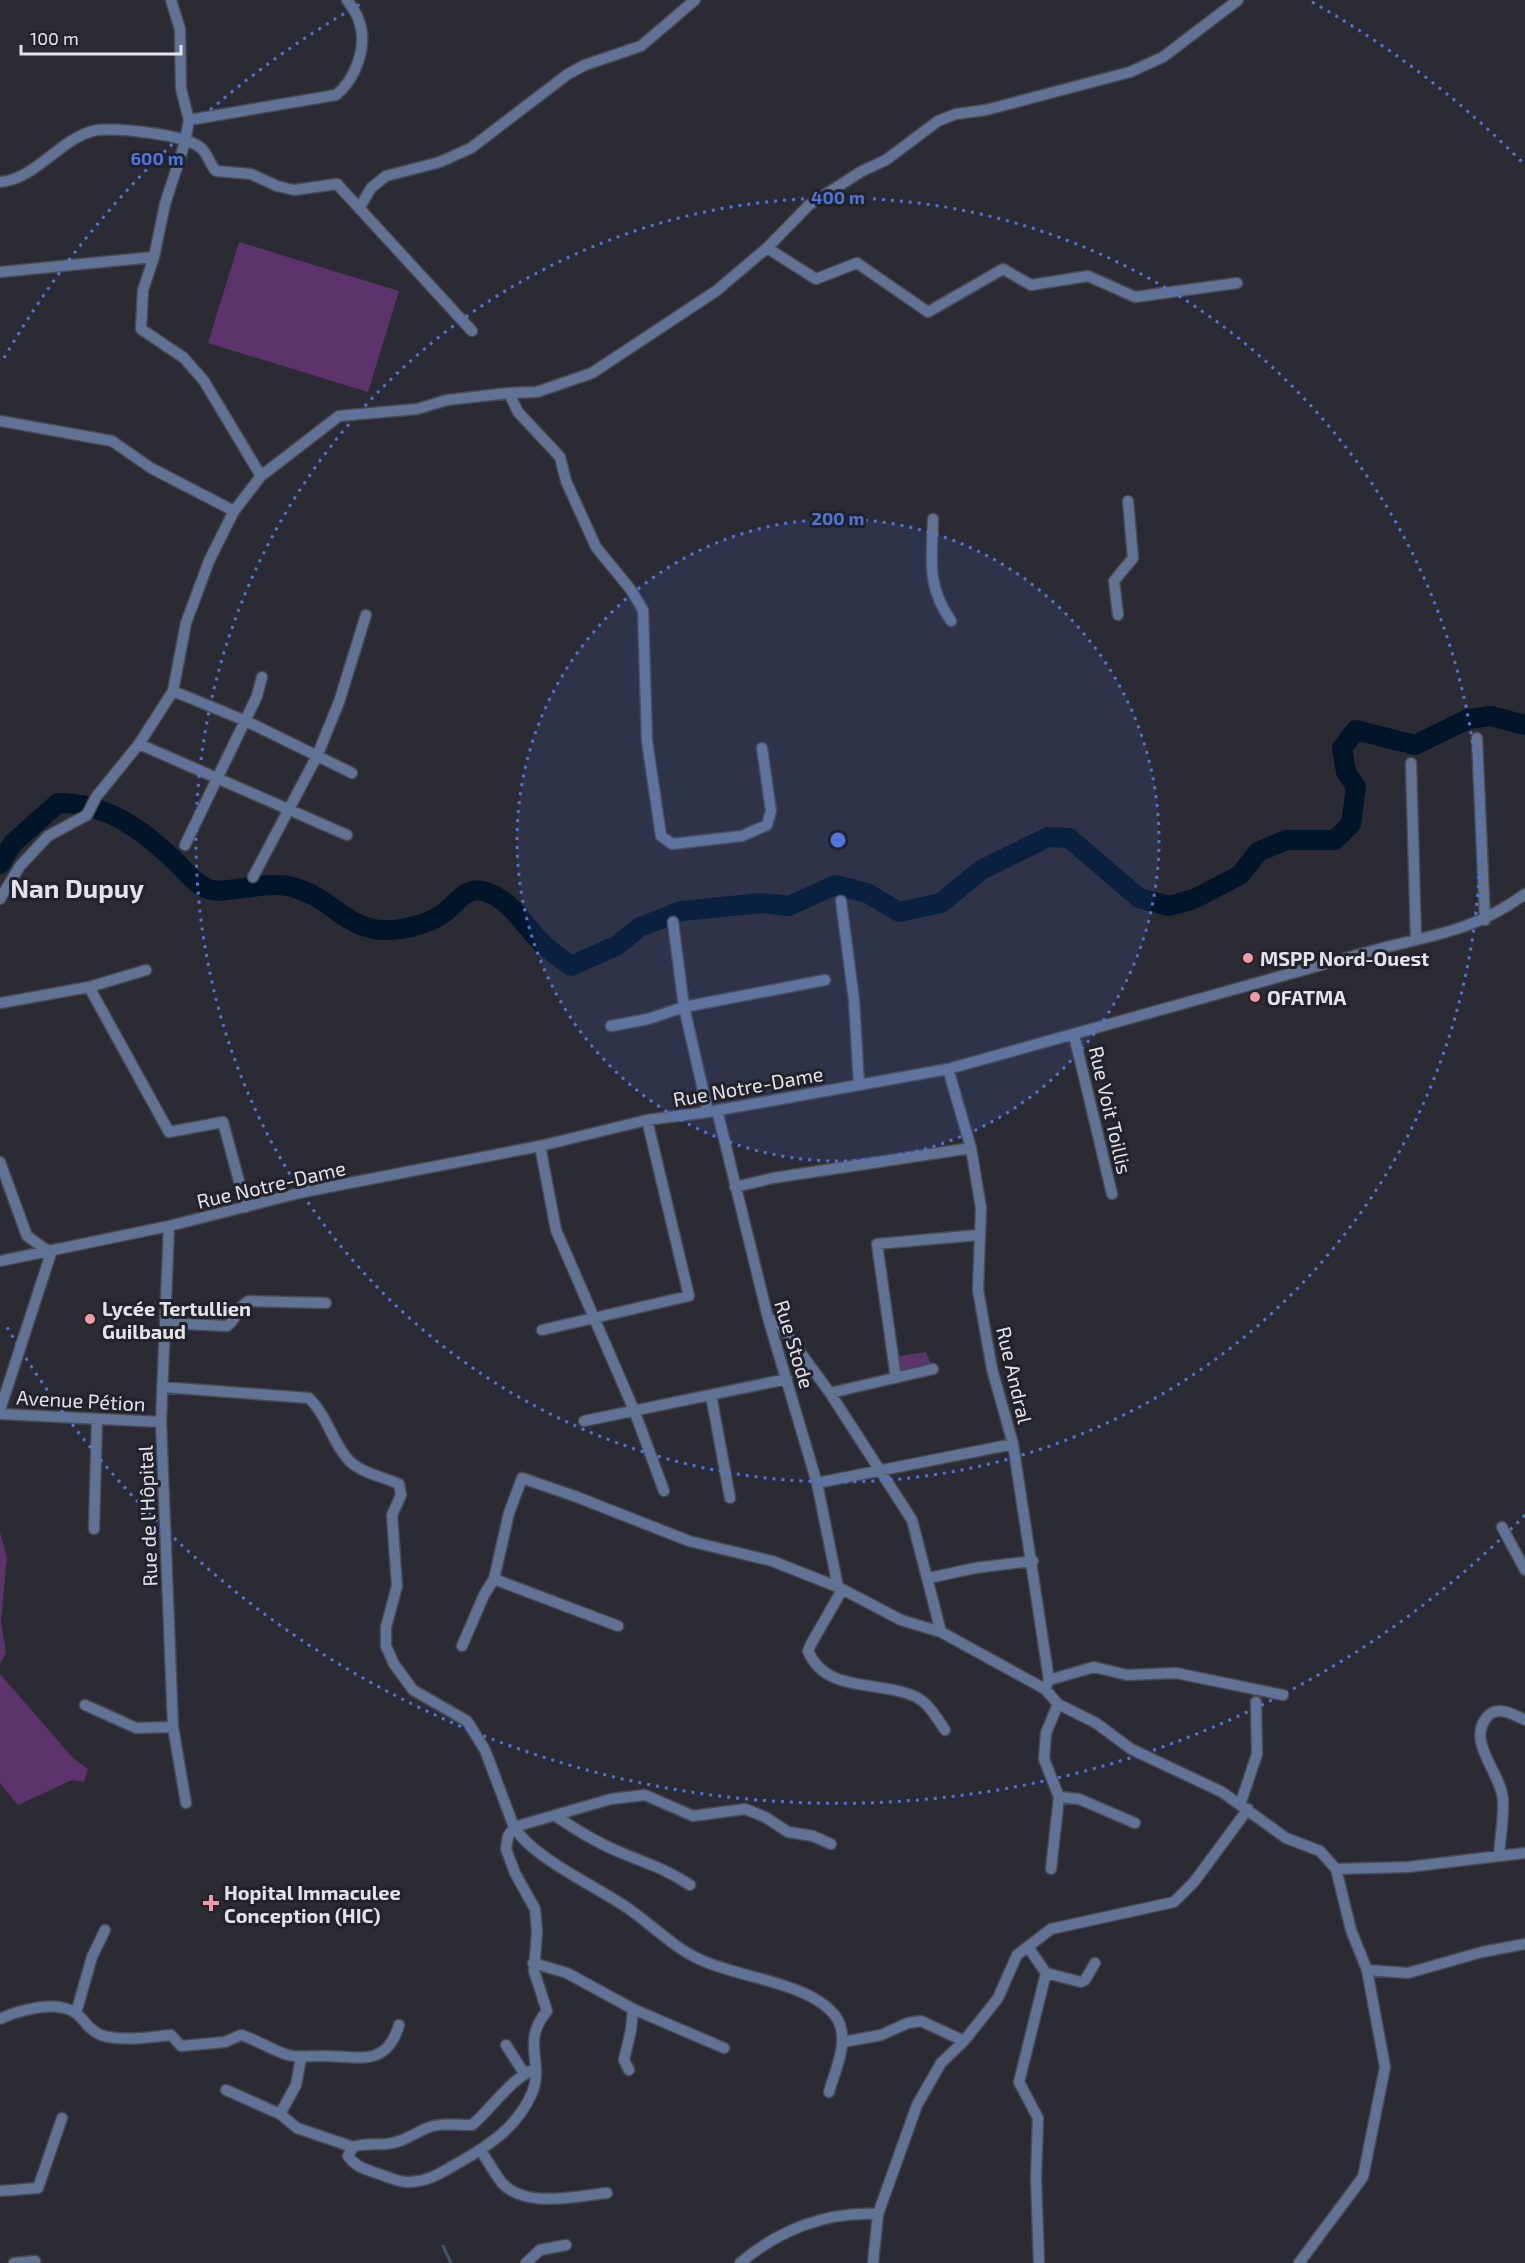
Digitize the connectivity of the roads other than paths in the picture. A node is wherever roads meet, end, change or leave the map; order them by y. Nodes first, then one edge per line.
1 (171, 0) edge
2 (347, 0) edge
3 (694, 0) edge
4 (1238, 0) edge
5 (189, 120) junction
6 (185, 142) junction
7 (0, 182) edge
8 (360, 207) junction
9 (767, 248) junction
10 (154, 257) junction
11 (0, 272) edge
12 (1237, 283) dead end
13 (472, 331) dead end
14 (509, 393) junction
15 (0, 421) edge
16 (261, 476) junction
17 (1128, 501) dead end
18 (234, 511) junction
19 (933, 519) dead end
20 (366, 615) dead end
21 (1118, 615) dead end
22 (951, 621) dead end
23 (262, 677) dead end
24 (173, 691) junction
25 (246, 721) junction
26 (1478, 738) dead end
27 (139, 744) junction
28 (762, 748) dead end
29 (318, 756) junction
30 (1411, 763) dead end
31 (352, 773) dead end
32 (218, 779) junction
33 (291, 811) junction
34 (347, 835) dead end
35 (185, 845) dead end
36 (254, 877) dead end
37 (1525, 894) edge
38 (0, 899) edge
39 (842, 901) dead end
40 (1489, 918) junction
41 (673, 922) dead end
42 (1416, 940) junction
43 (146, 970) dead end
44 (825, 980) dead end
45 (89, 987) junction
46 (0, 1003) edge
47 (684, 1007) junction
48 (611, 1026) dead end
49 (1074, 1035) junction
50 (948, 1069) junction
51 (859, 1085) junction
52 (712, 1111) junction
53 (647, 1120) junction
54 (540, 1146) junction
55 (971, 1148) junction
56 (0, 1162) edge
57 (735, 1187) junction
58 (1112, 1194) dead end
59 (246, 1207) junction
60 (169, 1226) junction
61 (978, 1235) junction
62 (51, 1253) junction
63 (0, 1261) edge
64 (326, 1303) dead end
65 (594, 1318) junction
66 (768, 1318) junction
67 (165, 1323) junction
68 (542, 1330) dead end
69 (933, 1370) dead end
70 (896, 1378) junction
71 (787, 1379) junction
72 (162, 1387) junction
73 (830, 1393) junction
74 (711, 1395) junction
75 (634, 1410) junction
76 (0, 1412) edge
77 (97, 1419) junction
78 (584, 1421) dead end
79 (161, 1422) junction
80 (1013, 1444) junction
81 (881, 1471) junction
82 (817, 1483) junction
83 (664, 1491) dead end
84 (729, 1498) dead end
85 (1502, 1527) dead end
86 (94, 1529) dead end
87 (1033, 1561) junction
88 (1525, 1570) edge
89 (929, 1578) junction
90 (494, 1579) junction
91 (840, 1589) junction
92 (618, 1626) dead end
93 (941, 1632) junction
94 (462, 1646) dead end
95 (1047, 1684) junction
96 (1283, 1695) dead end
97 (1256, 1702) dead end
98 (1058, 1704) junction
99 (85, 1705) dead end
100 (1525, 1720) edge
101 (173, 1727) junction
102 (945, 1730) dead end
103 (1059, 1797) junction
104 (186, 1803) dead end
105 (1244, 1807) junction
106 (556, 1817) junction
107 (1135, 1823) dead end
108 (514, 1827) junction
109 (831, 1844) dead end
110 (1525, 1852) edge
111 (1499, 1856) junction
112 (1051, 1869) dead end
113 (1336, 1869) junction
114 (690, 1885) dead end
115 (105, 1930) dead end
116 (1525, 1944) edge
117 (1028, 1947) junction
118 (533, 1963) junction
119 (1095, 1963) dead end
120 (1367, 1970) junction
121 (1046, 1972) junction
122 (633, 2009) junction
123 (76, 2013) junction
124 (0, 2019) edge
125 (399, 2025) dead end
126 (964, 2041) junction
127 (843, 2042) junction
128 (506, 2045) dead end
129 (724, 2048) dead end
130 (301, 2058) junction
131 (536, 2068) junction
132 (629, 2070) dead end
133 (524, 2073) junction
134 (226, 2090) dead end
135 (829, 2092) dead end
136 (279, 2114) junction
137 (62, 2118) dead end
138 (353, 2147) junction
139 (481, 2151) junction
140 (0, 2191) edge
141 (607, 2193) dead end
142 (878, 2214) junction
143 (566, 2245) dead end
144 (35, 2261) dead end
145 (14, 2263) edge
146 (526, 2263) edge
147 (740, 2263) edge
148 (873, 2263) edge
149 (1038, 2263) edge
150 (1299, 2263) edge

1 - 5 street
2 - 5 street
3 - 8 street
4 - 9 street
5 - 6 street
6 - 7 street
6 - 8 street
6 - 10 street
8 - 13 street
9 - 12 street
9 - 14 street
10 - 11 street
10 - 16 street
14 - 16 street
14 - 28 street
15 - 18 street
16 - 18 street
17 - 21 street
18 - 24 street
19 - 22 street
20 - 29 street
23 - 25 street
24 - 25 street
24 - 27 street
25 - 29 street
25 - 32 street
26 - 40 street
27 - 32 street
27 - 38 street
29 - 31 street
29 - 33 street
30 - 42 street
32 - 33 street
32 - 35 street
33 - 34 street
33 - 36 street
37 - 40 street, Rue Notre-Dame
39 - 51 street
40 - 42 street, Rue Notre-Dame
41 - 47 street, Rue Stode
42 - 49 street, Rue Notre-Dame
43 - 45 street
44 - 47 street
45 - 46 street
45 - 59 street
47 - 48 street
47 - 52 street, Rue Stode
49 - 50 street, Rue Notre-Dame
49 - 58 street, Rue Voit Toillis
50 - 51 street, Rue Notre-Dame
50 - 55 street, Rue Andral
51 - 52 street, Rue Notre-Dame
52 - 53 street, Rue Notre-Dame
52 - 57 street, Rue Stode
53 - 54 street, Rue Notre-Dame
53 - 65 street
54 - 59 street, Rue Notre-Dame
54 - 65 street
55 - 57 street
55 - 61 street, Rue Andral
56 - 62 street
57 - 66 street, Rue Stode
59 - 60 street, Rue Notre-Dame
60 - 62 street, Rue Notre-Dame
60 - 67 street, Rue de l'Hôpital
61 - 70 street
61 - 80 street, Rue Andral
62 - 63 street, Rue Notre-Dame
62 - 76 street
64 - 67 street
65 - 68 street
65 - 75 street
66 - 71 street, Rue Stode
66 - 73 street
67 - 72 street, Rue de l'Hôpital
69 - 70 street
70 - 73 street
71 - 74 street
71 - 82 street, Rue Stode
72 - 79 street, Rue de l'Hôpital
72 - 108 street
73 - 81 street
74 - 75 street
74 - 84 street
75 - 78 street
75 - 83 street
76 - 77 street, Avenue Pétion
77 - 79 street, Avenue Pétion
77 - 86 street
79 - 101 street, Rue de l'Hôpital
80 - 81 street
80 - 87 street, Rue Andral
81 - 82 street
81 - 89 street
82 - 91 street, Rue Stode
85 - 88 street
87 - 89 street
87 - 95 street, Rue Andral
89 - 93 street
90 - 91 street
90 - 92 street
90 - 94 street
91 - 93 street
91 - 102 street
93 - 95 street
95 - 96 street
95 - 98 street
97 - 105 street
98 - 103 street
98 - 105 street
99 - 101 street
100 - 111 street
101 - 104 street, Rue de l'Hôpital
103 - 107 street
103 - 112 street
105 - 113 street
105 - 117 street
106 - 108 street
106 - 109 street
106 - 114 street
108 - 118 street
108 - 127 street
110 - 111 street
111 - 113 street
113 - 120 street
115 - 123 street
116 - 120 street
117 - 121 street
117 - 126 street
118 - 122 street
118 - 131 street
119 - 121 street
120 - 150 street
121 - 149 street
122 - 129 street
122 - 132 street
123 - 124 street
123 - 130 street
125 - 130 street
126 - 127 street
126 - 142 street
127 - 135 street
128 - 133 street
130 - 136 street
131 - 133 street
131 - 139 street
133 - 138 street
134 - 136 street
136 - 138 street
137 - 140 street
138 - 139 street
139 - 141 street
142 - 147 street
142 - 148 street
143 - 146 street
144 - 145 street

